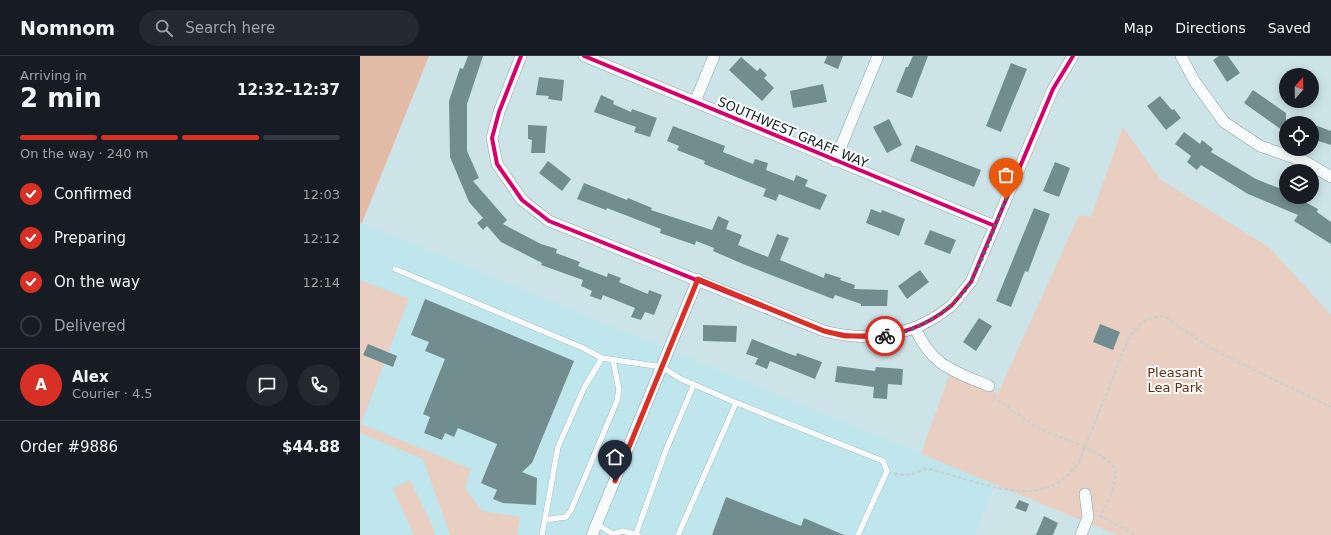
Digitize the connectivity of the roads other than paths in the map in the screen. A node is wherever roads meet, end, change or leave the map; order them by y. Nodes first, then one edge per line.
1 (521, 56) edge
2 (584, 56) edge
3 (714, 56) edge
4 (878, 56) edge
5 (1073, 56) edge
6 (1180, 56) edge
7 (695, 102) junction
8 (835, 161) junction
9 (1331, 177) edge
10 (994, 226) junction
11 (395, 269) dead end
12 (698, 279) junction
13 (915, 328) junction
14 (602, 358) junction
15 (613, 360) junction
16 (662, 367) junction
17 (694, 384) junction
18 (989, 386) road end
19 (736, 402) junction
20 (1085, 494) dead end
21 (544, 520) junction
22 (597, 524) junction
23 (612, 534) edge
24 (542, 535) edge
25 (592, 535) edge
26 (637, 535) edge
27 (678, 535) edge
28 (858, 535) edge
29 (1081, 535) edge

1 - 12 street
2 - 7 street, SOUTHWEST GRAFF WAY
3 - 7 street
4 - 8 street
5 - 10 street
6 - 9 street
7 - 8 street, SOUTHWEST GRAFF WAY
8 - 10 street, SOUTHWEST GRAFF WAY
10 - 13 street
11 - 14 lane
12 - 13 street
12 - 16 street
13 - 18 street
14 - 15 lane
14 - 21 lane
15 - 16 lane
15 - 21 lane
16 - 17 lane
16 - 22 street
17 - 19 lane
17 - 26 lane
19 - 27 lane
19 - 28 lane
20 - 29 street
21 - 24 lane
22 - 23 lane
22 - 25 street
23 - 26 lane

